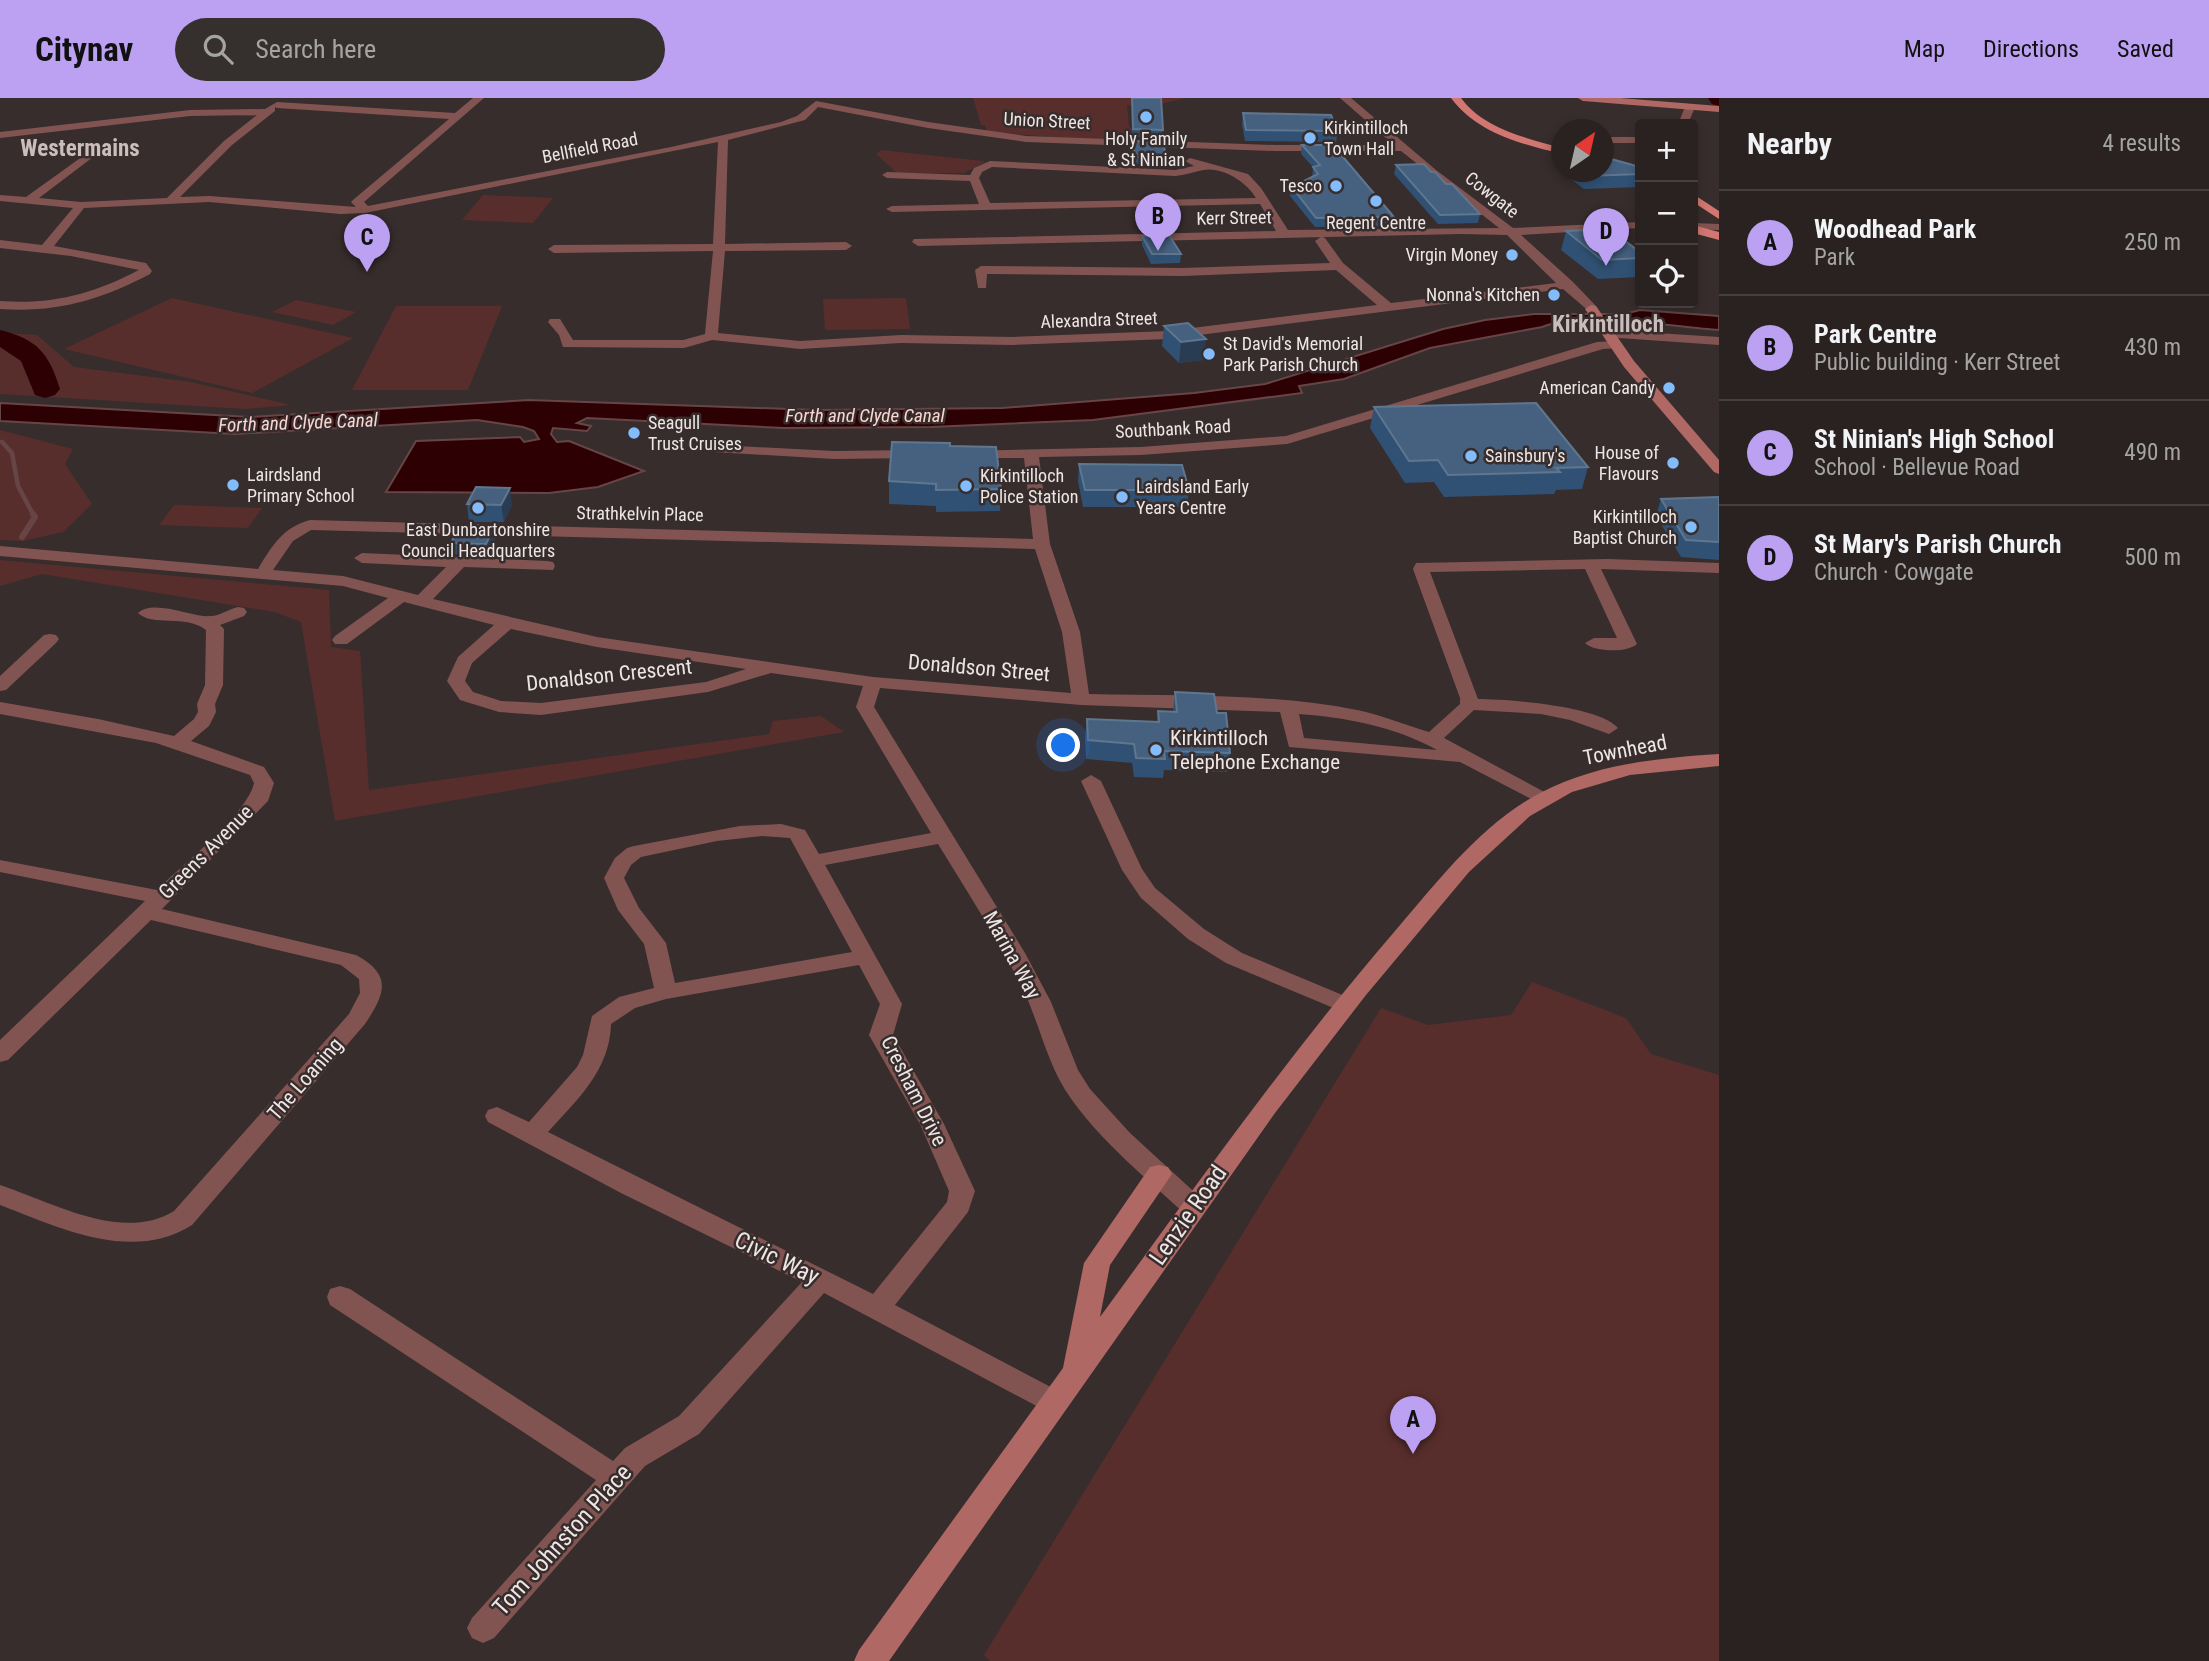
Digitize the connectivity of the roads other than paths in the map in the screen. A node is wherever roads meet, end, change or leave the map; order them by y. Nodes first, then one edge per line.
1 (191, 98) edge
2 (479, 98) edge
3 (839, 98) edge
4 (1345, 98) edge
5 (1456, 98) edge
6 (1583, 98) edge
7 (815, 101) edge
8 (276, 105) edge
9 (1690, 107) junction
10 (1715, 108) edge
11 (190, 113) junction
12 (457, 116) junction
13 (1685, 119) edge
14 (0, 135) edge
15 (723, 138) junction
16 (1614, 140) edge
17 (1635, 140) edge
18 (1181, 145) junction
19 (1551, 147) edge
20 (1406, 148) junction
21 (97, 149) dead end
22 (1203, 166) junction
23 (887, 176) dead end
24 (974, 178) junction
25 (0, 198) edge
26 (29, 200) junction
27 (171, 200) junction
28 (1698, 200) edge
29 (1263, 201) junction
30 (80, 205) junction
31 (986, 207) junction
32 (892, 209) dead end
33 (365, 211) junction
34 (1715, 212) edge
35 (1698, 222) edge
36 (1635, 225) edge
37 (1698, 225) edge
38 (1719, 226) edge
39 (1698, 227) edge
40 (1510, 231) junction
41 (1284, 234) junction
42 (1719, 236) edge
43 (1321, 240) dead end
44 (918, 242) dead end
45 (0, 244) edge
46 (846, 246) dead end
47 (46, 248) junction
48 (719, 248) junction
49 (554, 249) dead end
50 (1339, 266) junction
51 (982, 285) dead end
52 (1569, 285) junction
53 (0, 305) edge
54 (1387, 307) junction
55 (1591, 309) joint
56 (555, 322) dead end
57 (711, 336) junction
58 (1610, 336) junction
59 (1719, 341) edge
60 (718, 449) dead end
61 (1031, 453) junction
62 (932, 454) edge
63 (958, 454) edge
64 (1716, 462) edge
65 (1042, 544) junction
66 (0, 551) edge
67 (362, 558) dead end
68 (460, 562) junction
69 (1591, 565) junction
70 (547, 566) dead end
71 (1719, 568) edge
72 (262, 575) junction
73 (401, 596) junction
74 (422, 601) junction
75 (238, 612) dead end
76 (147, 614) dead end
77 (209, 623) junction
78 (507, 623) junction
79 (50, 639) dead end
80 (341, 639) dead end
81 (1594, 643) dead end
82 (768, 668) junction
83 (873, 682) junction
84 (0, 686) edge
85 (1081, 699) junction
86 (1469, 705) junction
87 (1288, 706) junction
88 (0, 708) edge
89 (1609, 728) dead end
90 (1432, 740) junction
91 (177, 744) junction
92 (1470, 758) junction
93 (1719, 760) edge
94 (1091, 781) dead end
95 (1543, 799) junction
96 (944, 837) junction
97 (813, 861) junction
98 (0, 866) edge
99 (153, 904) junction
100 (865, 957) junction
101 (666, 992) junction
102 (1345, 1004) junction
103 (0, 1054) edge
104 (497, 1116) dead end
105 (532, 1134) junction
106 (1159, 1174) junction
107 (4, 1203) edge
108 (1194, 1207) junction
109 (821, 1279) junction
110 (341, 1297) dead end
111 (877, 1309) junction
112 (1076, 1372) junction
113 (1054, 1402) junction
114 (615, 1478) junction
115 (483, 1628) dead end
116 (870, 1661) edge

1 - 11 street
2 - 12 street
3 - 7 street
4 - 20 street, Cowgate
5 - 19 main road
6 - 9 main road
7 - 15 street, Bellfield Road
7 - 18 street, Union Street
8 - 11 street
8 - 12 street
8 - 27 street
9 - 10 main road
9 - 13 street
11 - 14 street
12 - 33 street
15 - 33 street, Bellfield Road
15 - 48 street
16 - 17 street
18 - 20 street, Union Street
18 - 22 street
20 - 40 street, Cowgate
21 - 26 street
22 - 24 street
22 - 29 street
23 - 24 street
24 - 31 street
25 - 26 street, Bellfield Road
26 - 30 street, Bellfield Road
27 - 30 street, Bellfield Road
27 - 33 street, Bellfield Road
28 - 34 main road
29 - 31 street
29 - 41 street
30 - 47 street
31 - 32 street
34 - 35 main road
36 - 40 street, Kerr Street
37 - 38 street
39 - 42 main road
40 - 41 street, Kerr Street
40 - 52 street, Cowgate
41 - 44 street, Kerr Street
43 - 50 street
45 - 47 street
46 - 48 street
47 - 53 street
48 - 49 street
48 - 57 street
50 - 51 street
50 - 54 street
52 - 54 street, Alexandra Street
52 - 55 street, Cowgate
54 - 57 street, Alexandra Street
55 - 58 main road, Cowgate
56 - 57 street, Alexandra Street
58 - 59 street, Southbank Road
58 - 61 street, Southbank Road
58 - 64 main road
60 - 62 street
61 - 63 street, Southbank Road
61 - 65 street
65 - 72 street, Strathkelvin Place
65 - 85 street
66 - 72 street, Donaldson Street
67 - 68 street
68 - 70 street
68 - 74 street
69 - 71 street
69 - 81 street
69 - 86 street
72 - 73 street, Donaldson Street
73 - 74 street, Donaldson Street
73 - 80 street
74 - 78 street, Donaldson Street
75 - 77 street
76 - 77 street
77 - 91 street
78 - 82 street, Donaldson Street
78 - 82 street, Donaldson Crescent
79 - 84 street
82 - 83 street, Donaldson Street
83 - 85 street, Donaldson Street
83 - 96 street, Marina Way
85 - 87 street, Donaldson Street
86 - 89 street
86 - 90 street
87 - 90 street, Donaldson Street
87 - 92 street
88 - 91 street, Greens Avenue
90 - 92 street, Donaldson Street
91 - 99 street, Greens Avenue
92 - 95 street, Donaldson Street
93 - 95 main road, Townhead
94 - 102 street
95 - 102 main road, Lenzie Road
96 - 97 street
96 - 106 street, Marina Way
97 - 100 street, Cresham Drive
97 - 101 street, Cresham Drive
98 - 99 street
99 - 103 street, Greens Avenue
99 - 107 street, The Loaning
100 - 101 street
100 - 111 street, Cresham Drive
101 - 105 street
102 - 108 main road, Lenzie Road
104 - 105 street, Civic Way
105 - 109 street, Civic Way
106 - 108 street, Marina Way
106 - 112 main road
108 - 112 main road, Lenzie Road
109 - 111 street, Civic Way
109 - 114 street, Tom Johnston Place
110 - 114 street
111 - 113 street, Civic Way
112 - 113 main road, Lenzie Road
113 - 116 main road, Lenzie Road
114 - 115 street, Tom Johnston Place

